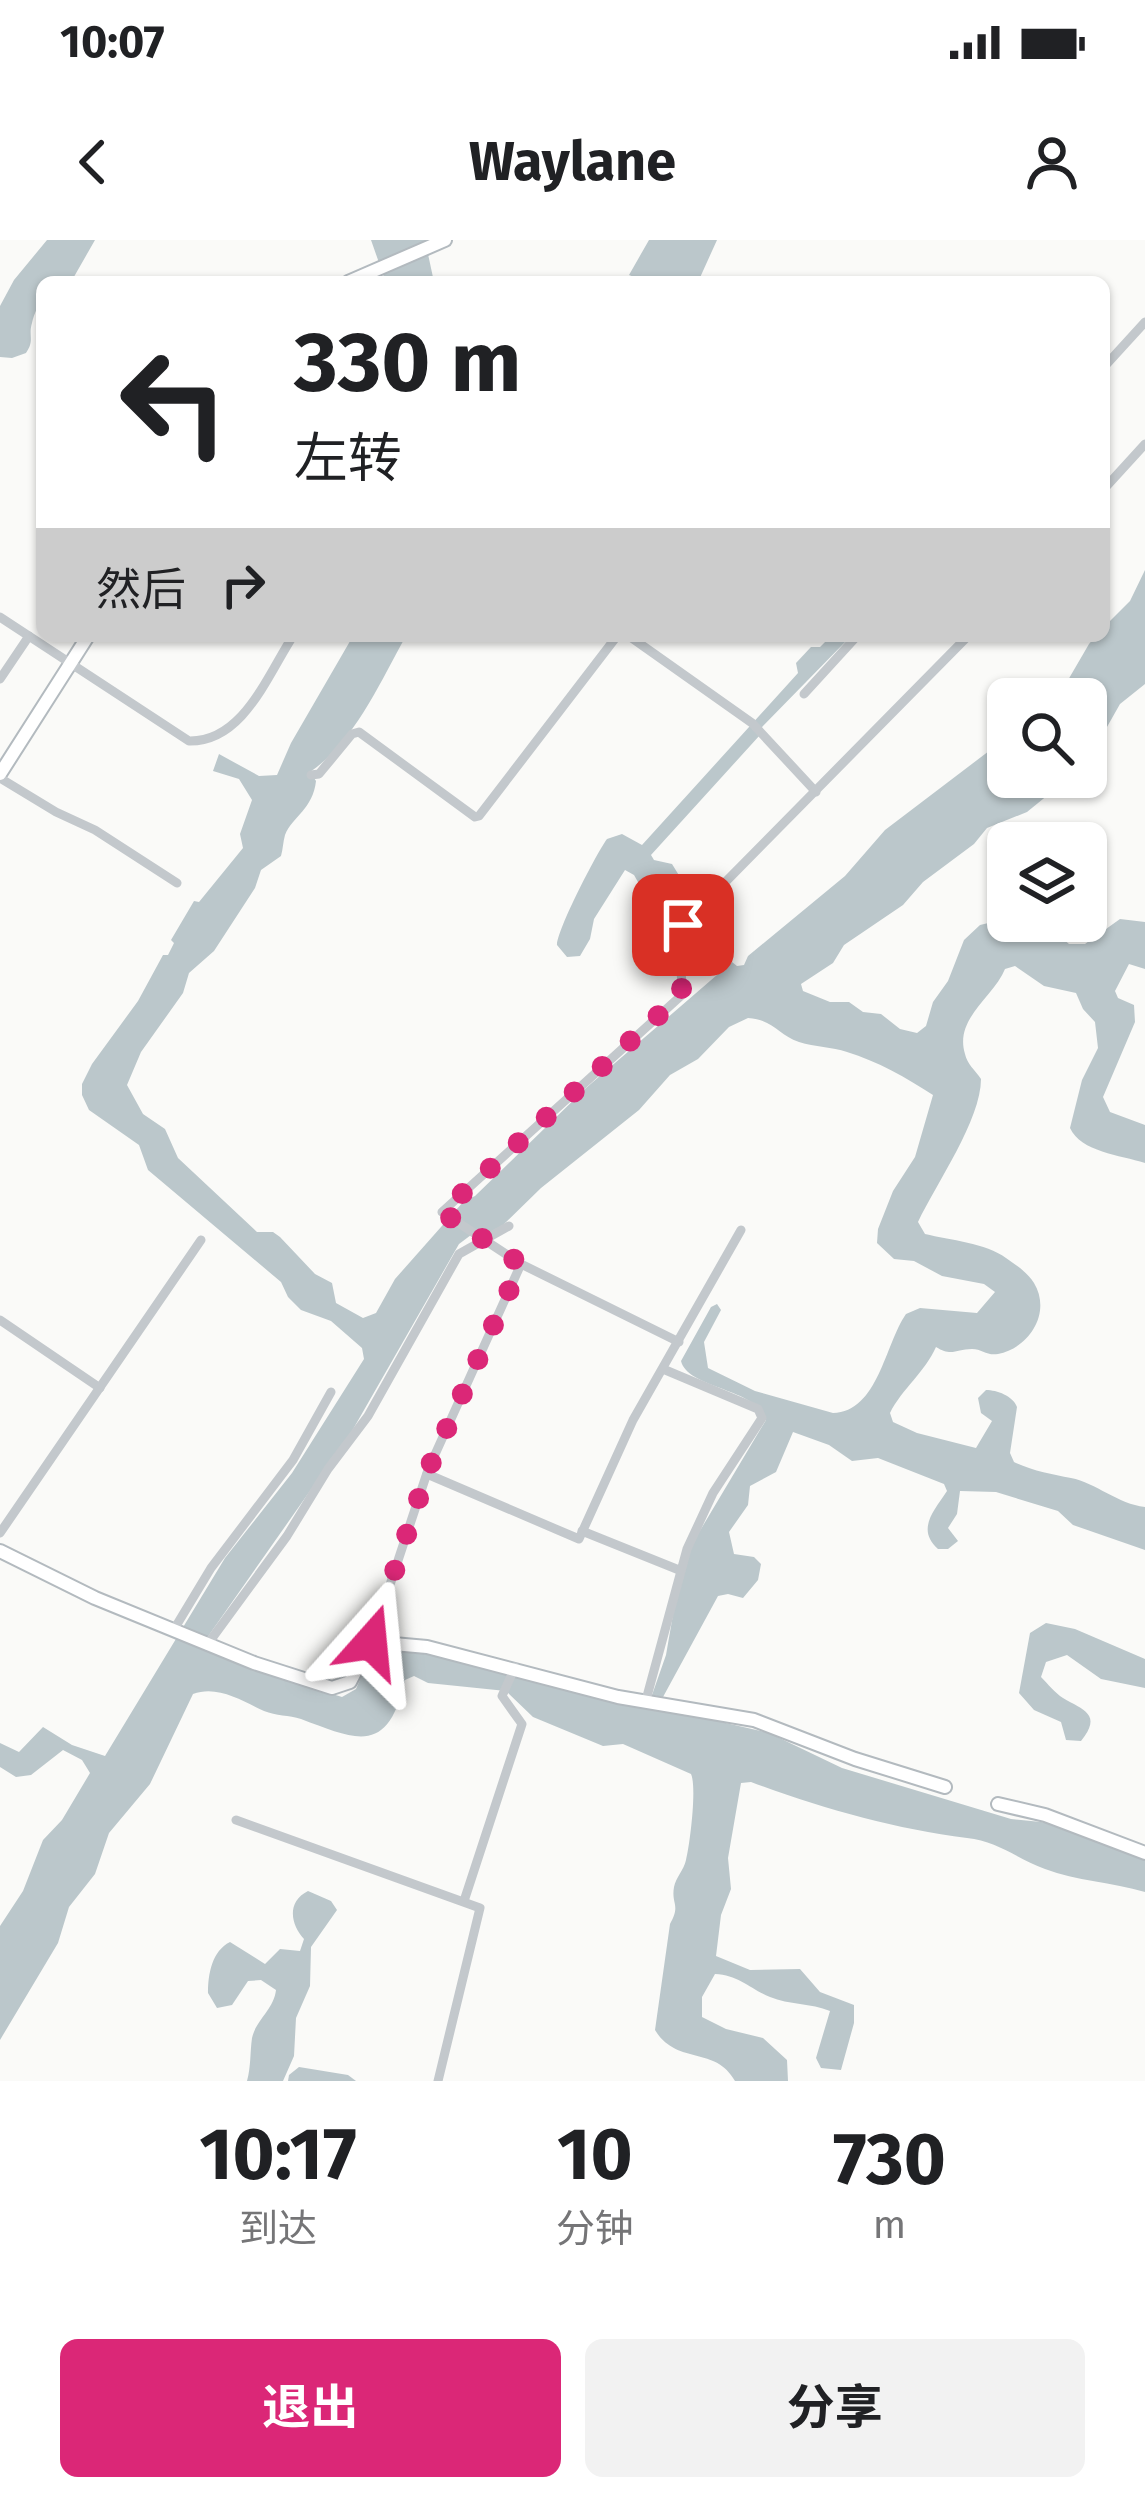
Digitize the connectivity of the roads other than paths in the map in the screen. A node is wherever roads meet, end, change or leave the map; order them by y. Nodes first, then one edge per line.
1 (445, 240) edge
2 (361, 276) edge
3 (1145, 322) edge
4 (1110, 360) edge
5 (1145, 444) edge
6 (1110, 482) edge
7 (0, 617) edge
8 (29, 636) junction
9 (36, 641) edge
10 (38, 642) edge
11 (84, 642) edge
12 (289, 642) edge
13 (612, 642) edge
14 (637, 642) edge
15 (852, 642) edge
16 (962, 642) edge
17 (70, 663) junction
18 (0, 679) edge
19 (804, 694) dead end
20 (311, 775) dead end
21 (0, 776) edge
22 (816, 792) junction
23 (177, 883) dead end
24 (508, 1226) dead end
25 (741, 1230) dead end
26 (201, 1240) dead end
27 (480, 1240) junction
28 (521, 1264) junction
29 (0, 1321) edge
30 (680, 1342) junction
31 (663, 1369) junction
32 (100, 1388) junction
33 (332, 1392) dead end
34 (427, 1474) junction
35 (582, 1532) junction
36 (0, 1533) edge
37 (0, 1551) edge
38 (679, 1570) junction
39 (174, 1632) junction
40 (371, 1642) junction
41 (206, 1644) junction
42 (514, 1669) junction
43 (646, 1700) junction
44 (945, 1786) dead end
45 (998, 1804) dead end
46 (236, 1820) dead end
47 (1145, 1853) edge
48 (464, 1900) junction
49 (438, 2081) edge

1 - 2 street
3 - 4 street
5 - 6 street
7 - 8 street
8 - 9 street
8 - 18 street
10 - 17 street
11 - 17 street
12 - 17 street
13 - 20 street
14 - 22 street
15 - 19 street
16 - 22 street
17 - 21 street
21 - 23 street
22 - 27 street
24 - 27 street
25 - 30 street
26 - 32 street
27 - 28 street
27 - 41 street
28 - 30 street
28 - 34 street
29 - 32 street
30 - 31 street
31 - 35 street
31 - 38 street
32 - 36 street
33 - 39 street
34 - 35 street
34 - 40 street
35 - 38 street
37 - 39 street
38 - 43 street
39 - 41 street
40 - 41 street
40 - 42 street
42 - 43 street
42 - 48 street
43 - 44 street
45 - 47 street
46 - 48 street
48 - 49 street

